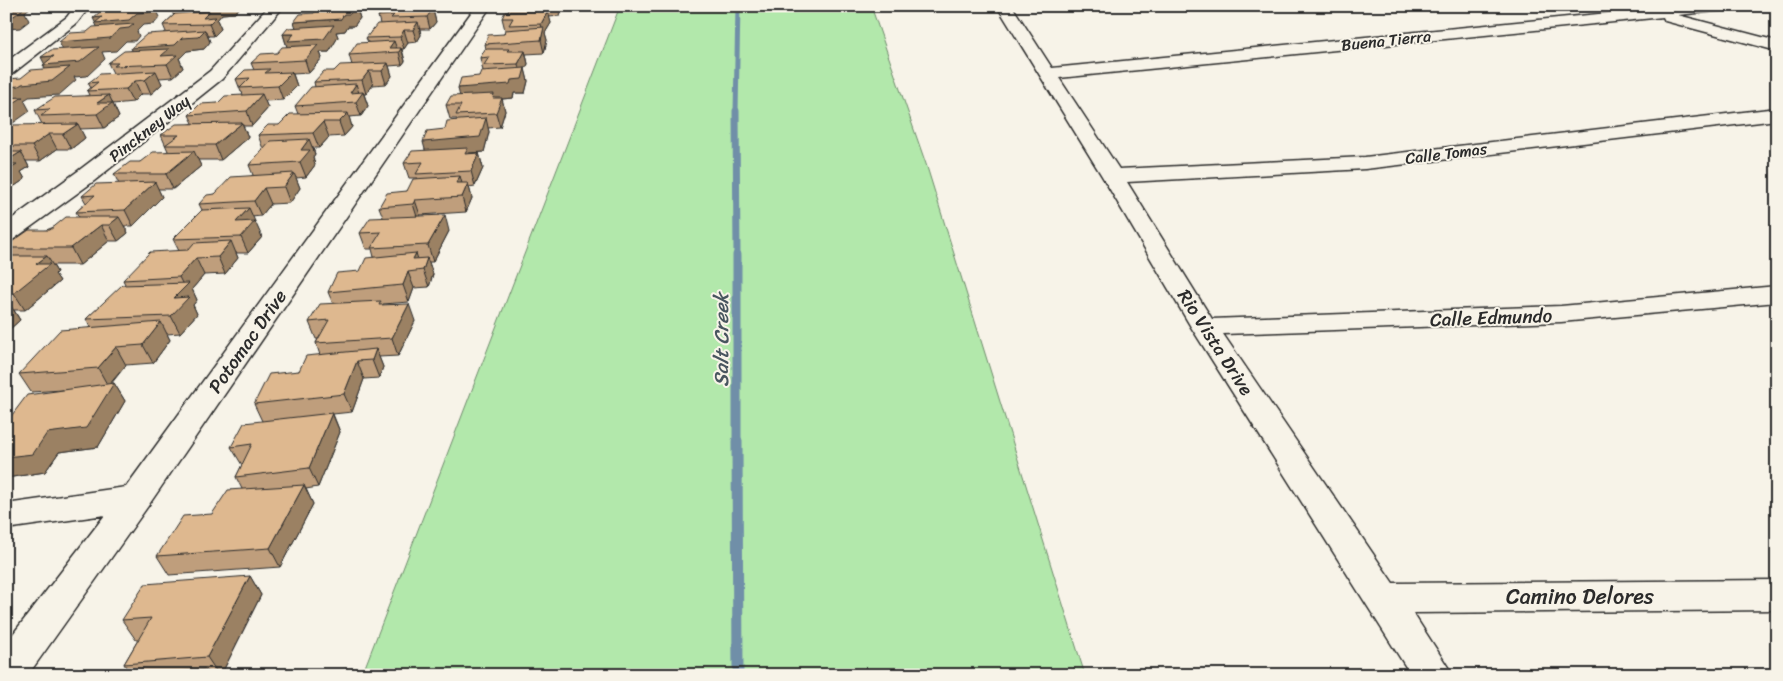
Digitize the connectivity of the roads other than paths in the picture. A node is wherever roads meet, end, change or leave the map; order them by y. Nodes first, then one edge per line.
1 (83, 6) edge
2 (277, 6) edge
3 (484, 6) edge
4 (1004, 6) edge
5 (1628, 6) edge
6 (1726, 6) edge
7 (1652, 13) junction
8 (1777, 46) edge
9 (6, 70) edge
10 (1046, 74) junction
11 (1771, 118) edge
12 (1113, 176) junction
13 (6, 234) edge
14 (1777, 294) edge
15 (1204, 327) junction
16 (136, 498) junction
17 (6, 517) edge
18 (1777, 595) edge
19 (1383, 598) junction
20 (6, 674) edge
21 (1433, 675) edge

1 - 9 street
2 - 13 street, Pinckney Way
3 - 16 street, Potomac Drive
4 - 10 street, Rio Vista Drive
5 - 7 street
6 - 7 street, Buena Tierra
7 - 8 street
7 - 10 street, Buena Tierra
10 - 12 street, Rio Vista Drive
11 - 12 street, Calle Tomas
12 - 15 street, Rio Vista Drive
14 - 15 street, Calle Edmundo
15 - 19 street, Rio Vista Drive
16 - 17 street
16 - 20 street, Potomac Drive
18 - 19 street, Camino Delores
19 - 21 street, Rio Vista Drive

